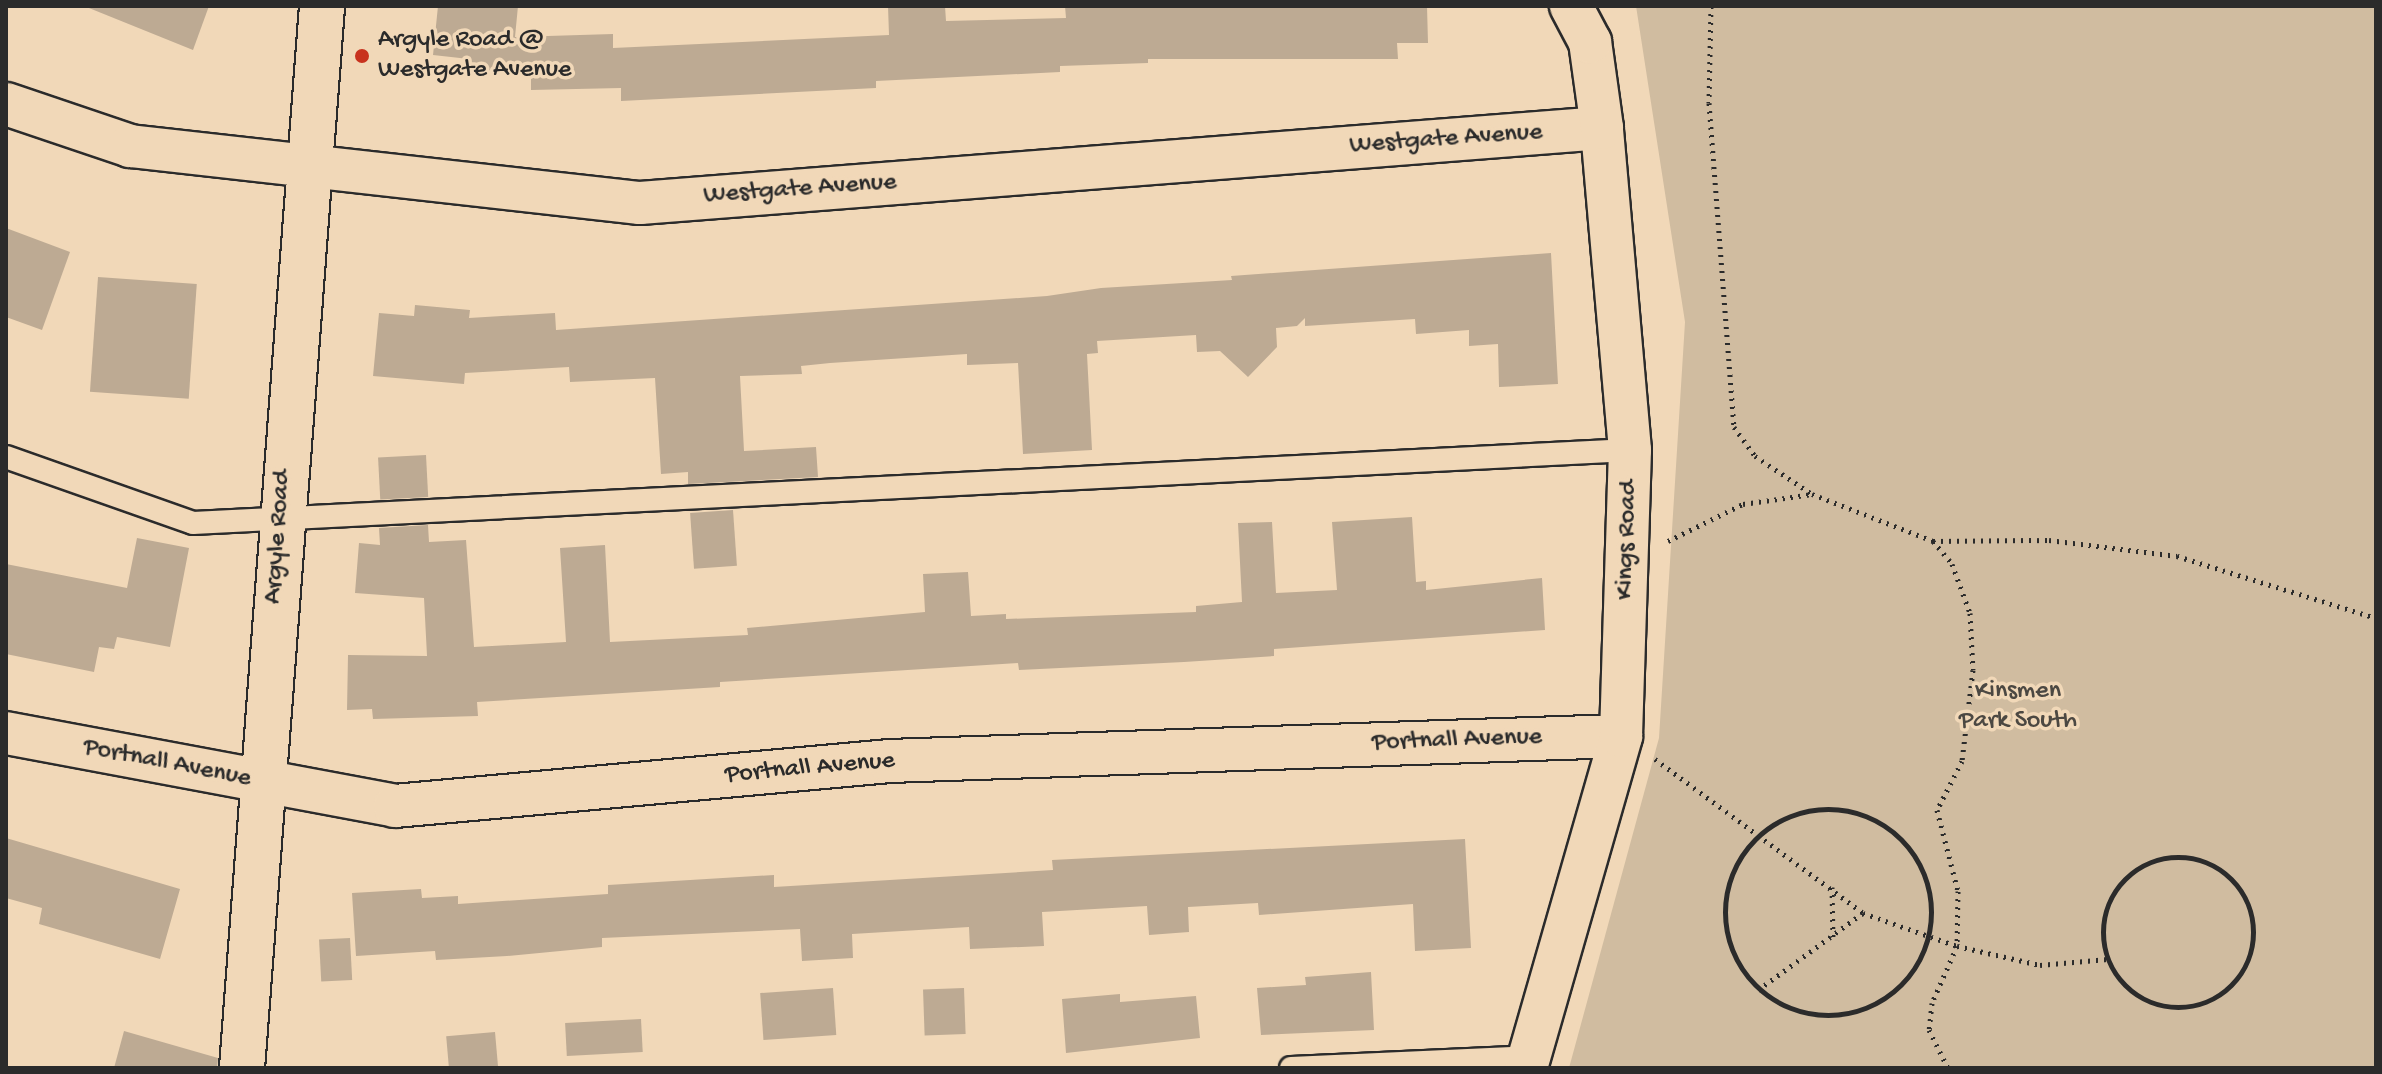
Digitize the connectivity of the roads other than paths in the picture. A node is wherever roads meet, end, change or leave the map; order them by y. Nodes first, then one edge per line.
1 (322, 6) edge
2 (1571, 6) edge
3 (6, 104) edge
4 (1602, 128) junction
5 (308, 165) junction
6 (1630, 450) junction
7 (6, 457) edge
8 (280, 519) junction
9 (6, 733) edge
10 (1621, 736) junction
11 (262, 782) junction
12 (1527, 1063) edge
13 (242, 1068) edge
14 (1291, 1068) edge

1 - 5 street, Argyle Road
2 - 4 street, Kings Road
3 - 5 street, Westgate Avenue
4 - 5 street, Westgate Avenue
4 - 6 street, Kings Road
5 - 8 street, Argyle Road
6 - 8 lane
6 - 10 street, Kings Road
7 - 8 lane
8 - 11 street, Argyle Road
9 - 11 street, Portnall Avenue
10 - 11 street, Portnall Avenue
10 - 12 street, Kings Road
11 - 13 street, Argyle Road
12 - 14 lane

